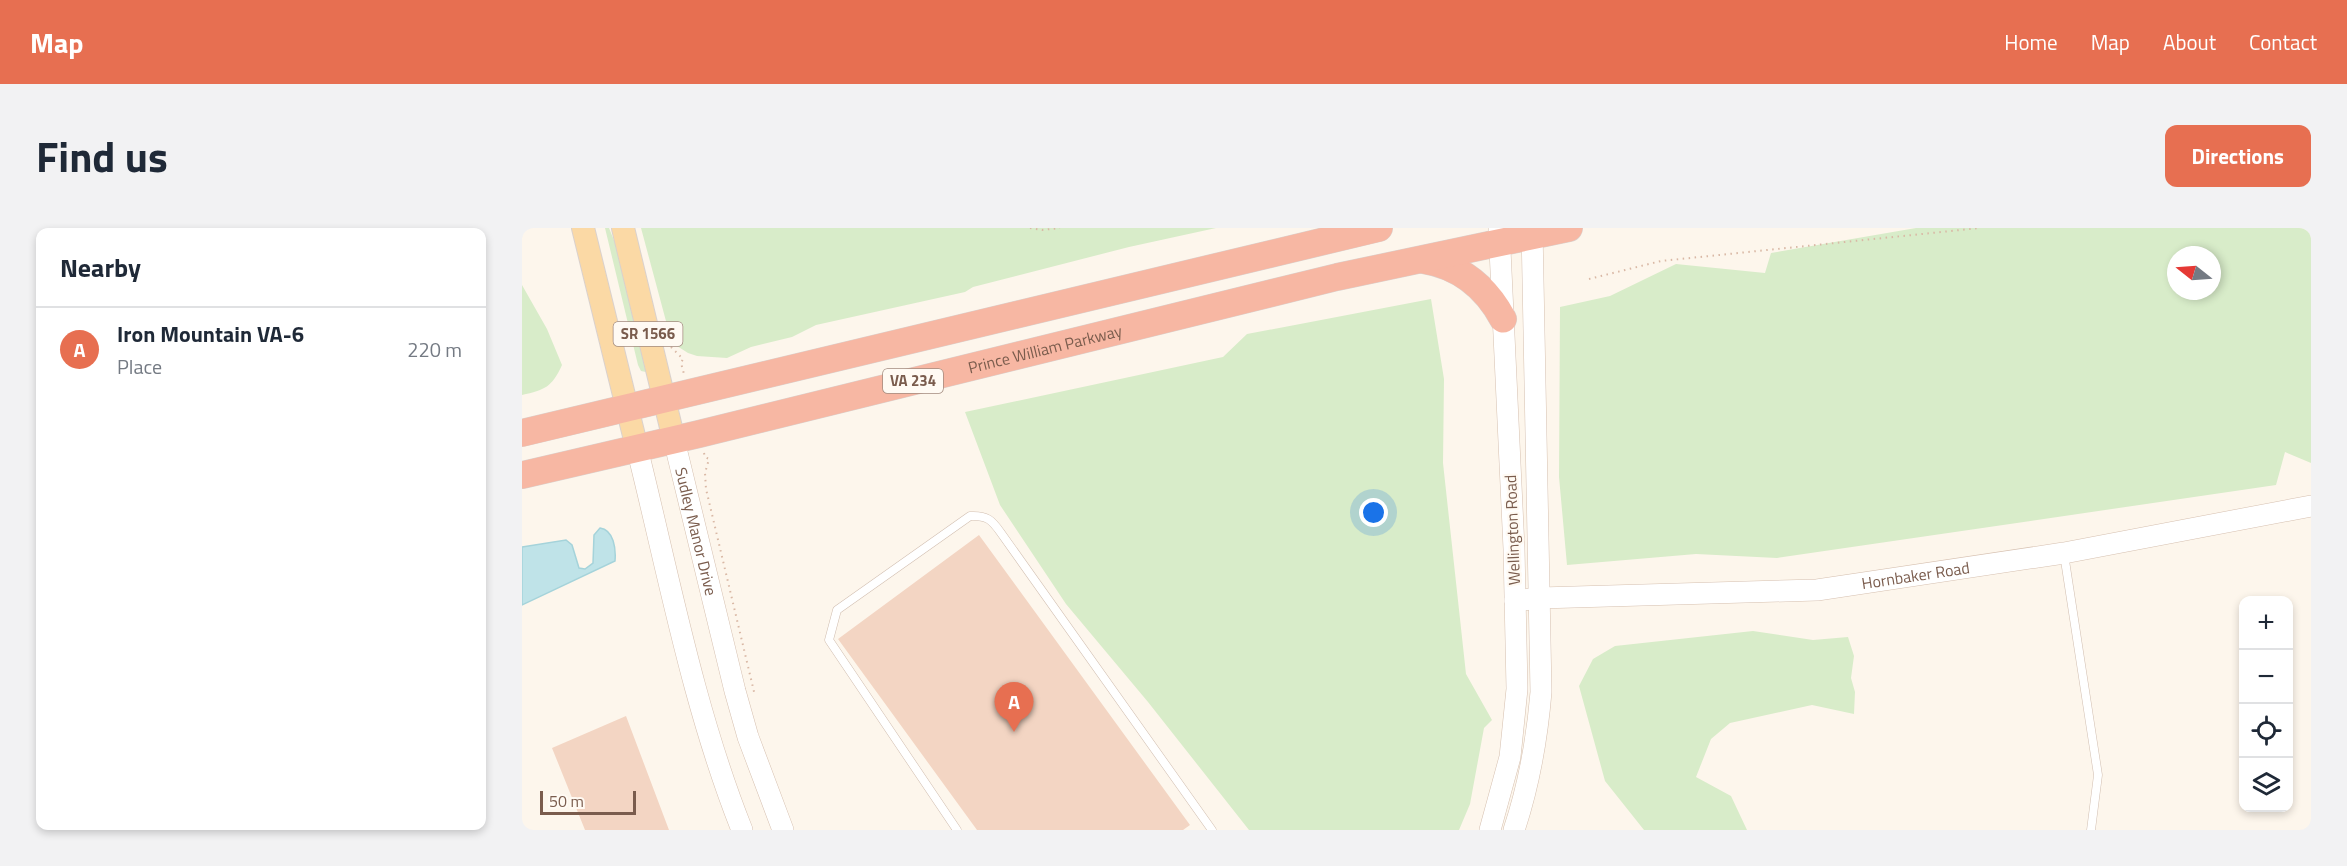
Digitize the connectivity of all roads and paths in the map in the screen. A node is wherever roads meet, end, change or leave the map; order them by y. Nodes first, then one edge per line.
1 (583, 228) edge
2 (623, 228) edge
3 (1030, 228) edge
4 (1060, 228) edge
5 (1379, 228) edge
6 (1569, 228) edge
7 (1980, 228) edge
8 (1532, 231) edge
9 (1499, 235) edge
10 (1416, 260) junction
11 (1589, 279) dead end
12 (1503, 319) junction
13 (664, 399) junction
14 (628, 408) junction
15 (522, 433) edge
16 (674, 440) junction
17 (637, 448) junction
18 (705, 457) dead end
19 (522, 475) edge
20 (2311, 506) edge
21 (2064, 553) junction
22 (1540, 598) junction
23 (1515, 601) junction
24 (755, 698) dead end
25 (741, 830) edge
26 (783, 830) edge
27 (957, 830) edge
28 (1212, 830) edge
29 (1490, 830) edge
30 (1514, 830) edge
31 (2091, 830) edge

1 - 14 main road, SR 1566
2 - 13 main road, Sudley Manor Drive / SR 1566
3 - 4 path
5 - 13 highway, VA 234
6 - 8 highway, Prince William Parkway / VA 234
7 - 11 path
8 - 9 highway, Prince William Parkway / VA 234
8 - 22 main road, Wellington Road
9 - 10 highway, Prince William Parkway / VA 234
9 - 12 main road, Wellington Road
10 - 12 highway
10 - 16 highway, Prince William Parkway / VA 234
12 - 23 main road, Wellington Road
13 - 14 highway, VA 234
13 - 16 main road, Sudley Manor Drive / SR 1566
14 - 15 highway, VA 234
14 - 17 main road, SR 1566
16 - 17 highway, Prince William Parkway / VA 234
16 - 26 main road, Sudley Manor Drive / SR 1566
17 - 19 highway, Prince William Parkway / VA 234
17 - 25 main road, SR 1566
18 - 24 path
20 - 21 main road, Hornbaker Road
21 - 22 main road, Hornbaker Road
21 - 31 lane
22 - 23 main road, Hornbaker Road
22 - 30 main road, Wellington Road
23 - 29 main road, Wellington Road
27 - 28 lane

